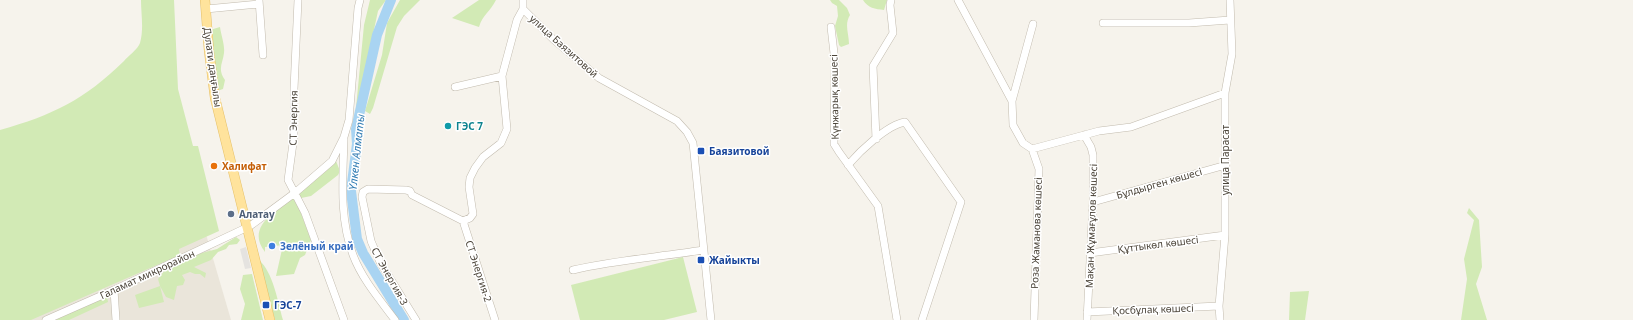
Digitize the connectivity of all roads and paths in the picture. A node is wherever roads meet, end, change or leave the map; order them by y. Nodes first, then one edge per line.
1 (298, 0) edge
2 (360, 0) edge
3 (523, 0) edge
4 (891, 0) edge
5 (958, 0) edge
6 (1230, 0) edge
7 (259, 2) edge
8 (206, 5) edge
9 (524, 9) junction
10 (1230, 20) junction
11 (1103, 23) dead end
12 (1033, 24) dead end
13 (831, 27) dead end
14 (263, 55) dead end
15 (502, 76) junction
16 (455, 87) dead end
17 (1225, 93) junction
18 (1012, 101) junction
19 (1084, 135) junction
20 (344, 137) junction
21 (876, 139) junction
22 (1032, 150) junction
23 (848, 165) junction
24 (1226, 165) junction
25 (296, 192) junction
26 (1093, 202) junction
27 (463, 221) junction
28 (247, 228) junction
29 (1225, 235) junction
30 (703, 250) junction
31 (1090, 253) junction
32 (573, 270) dead end
33 (114, 290) junction
34 (1219, 306) junction
35 (1087, 312) junction
36 (46, 320) edge
37 (116, 320) edge
38 (270, 320) edge
39 (344, 320) edge
40 (395, 320) edge
41 (416, 320) edge
42 (495, 320) edge
43 (711, 320) edge
44 (897, 320) edge
45 (922, 320) edge
46 (1034, 320) edge
47 (1087, 320) edge
48 (1220, 320) edge

1 - 25 street, СТ Энергия
2 - 20 street
3 - 9 street, улица Баязитовой
4 - 21 street
5 - 18 street, Роза Жаманова көшесі
6 - 10 street, улица Парасат
7 - 8 street
7 - 14 street
8 - 28 main road, Дулати даңғылы
9 - 15 street
9 - 30 street, улица Баязитовой
10 - 11 street
10 - 17 street, улица Парасат
12 - 18 street
13 - 23 street, Күнжарық көшесі
15 - 16 street
15 - 27 street
17 - 19 street
17 - 24 street, улица Парасат
18 - 22 street, Роза Жаманова көшесі
19 - 22 street
19 - 26 street, Мақан Жұмағұлов көшесі
20 - 25 street, Галамат микрорайон
20 - 40 street
21 - 23 street
21 - 45 street
22 - 46 street, Роза Жаманова көшесі
23 - 44 street, Күнжарық көшесі
24 - 26 street, Бұлдырген көшесі
24 - 29 street, улица Парасат
25 - 28 street, Галамат микрорайон
25 - 39 street, СТ Энергия
26 - 31 street, Мақан Жұмағұлов көшесі
27 - 41 street, СТ Энергия-3
27 - 42 street, СТ Энергия-2
28 - 33 street, Галамат микрорайон
28 - 38 main road, Дулати даңғылы
29 - 31 street, Құттыкөл көшесі
29 - 34 street, улица Парасат
30 - 32 street
30 - 43 street
31 - 35 street, Мақан Жұмағұлов көшесі
33 - 36 street, Галамат микрорайон
33 - 37 street
34 - 35 street, Қосбұлақ көшесі
34 - 48 street, улица Парасат
35 - 47 street, Мақан Жұмағұлов көшесі

